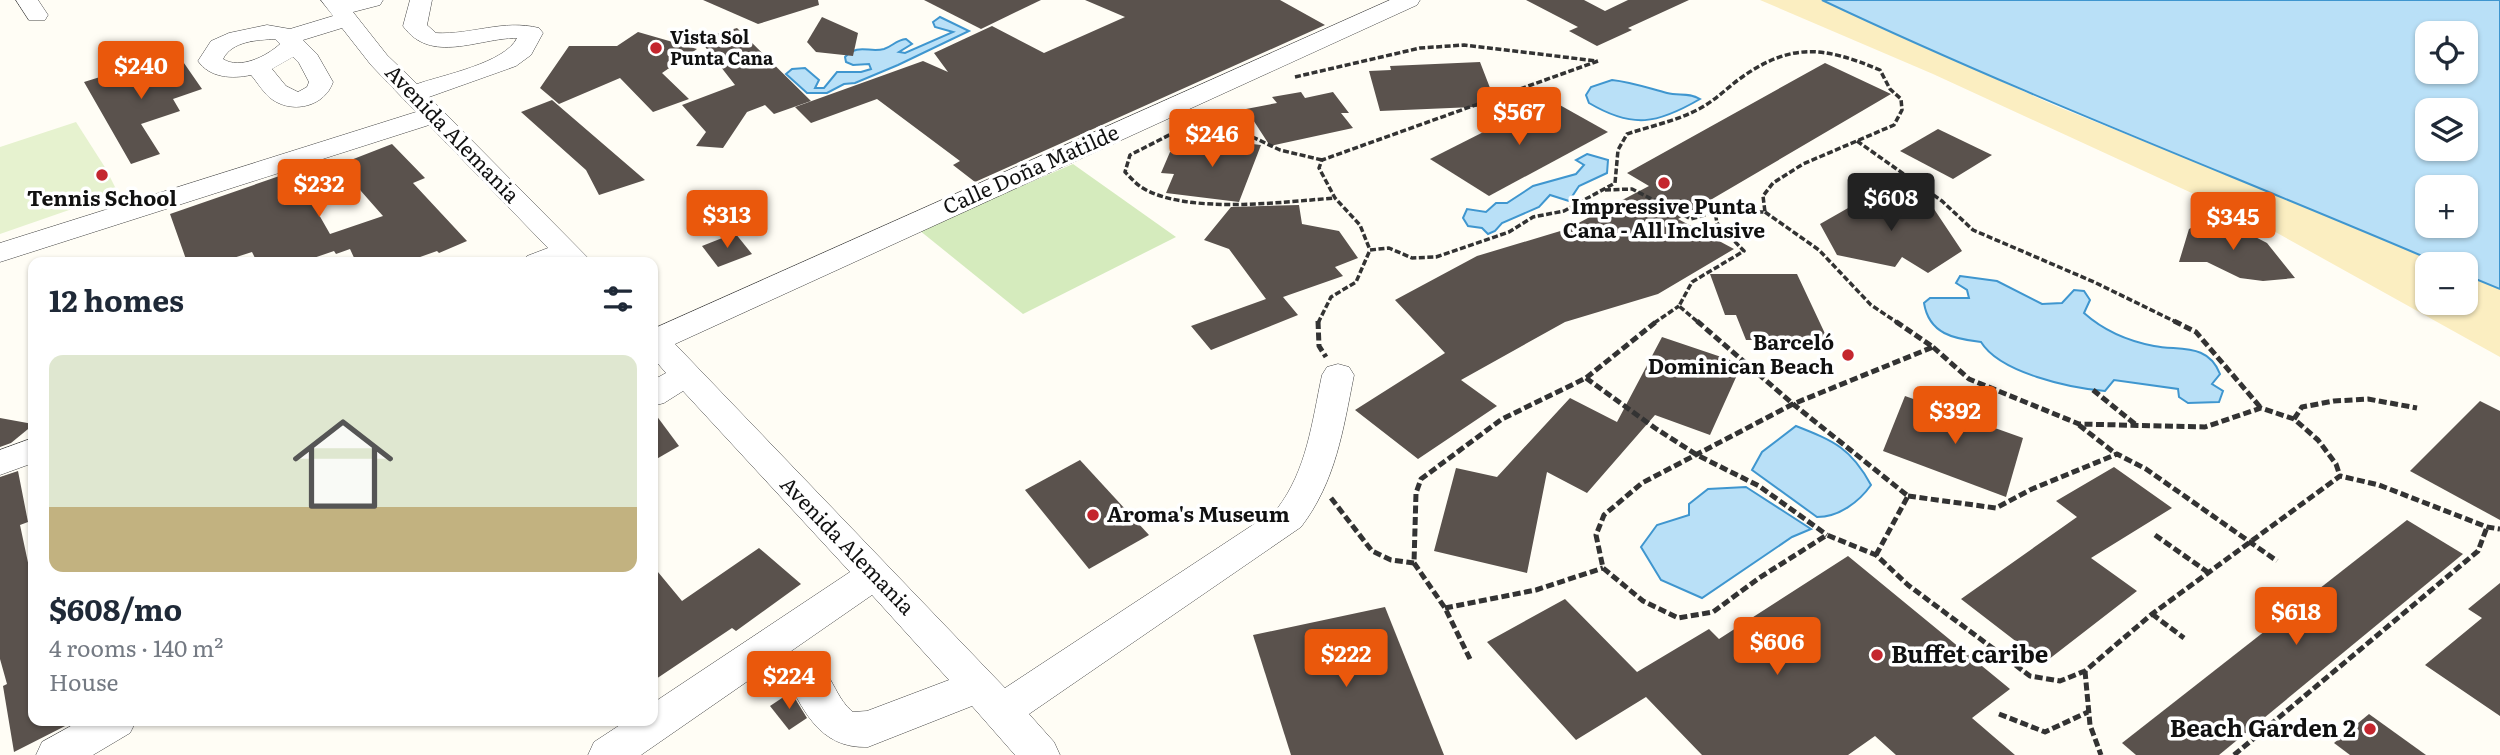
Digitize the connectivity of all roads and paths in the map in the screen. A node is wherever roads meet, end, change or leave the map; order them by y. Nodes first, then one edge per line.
1 (372, 0) edge
2 (421, 0) edge
3 (1409, 0) edge
4 (339, 9) edge
5 (291, 40) junction
6 (257, 66) junction
7 (1286, 79) dead end
8 (413, 94) junction
9 (1218, 109) dead end
10 (434, 115) junction
11 (1207, 115) junction
12 (1195, 121) dead end
13 (1183, 128) dead end
14 (1857, 140) junction
15 (1322, 160) junction
16 (1604, 190) junction
17 (1335, 198) junction
18 (1715, 212) junction
19 (1765, 212) junction
20 (1370, 250) junction
21 (40, 252) edge
22 (0, 253) edge
23 (572, 257) edge
24 (1679, 306) junction
25 (658, 338) edge
26 (658, 345) edge
27 (1933, 347) junction
28 (1338, 375) joint
29 (684, 376) junction
30 (1586, 378) junction
31 (2093, 390) dead end
32 (658, 392) edge
33 (1793, 404) junction
34 (2261, 408) junction
35 (2417, 408) dead end
36 (2294, 419) junction
37 (2079, 424) junction
38 (2136, 424) junction
39 (28, 452) edge
40 (2117, 454) junction
41 (1697, 455) junction
42 (0, 463) edge
43 (2340, 476) junction
44 (1311, 486) junction
45 (1908, 496) junction
46 (2487, 527) junction
47 (2500, 529) edge
48 (1827, 535) junction
49 (2155, 535) dead end
50 (2250, 543) junction
51 (1876, 555) junction
52 (2277, 561) dead end
53 (1414, 563) junction
54 (1603, 568) junction
55 (2209, 573) junction
56 (875, 574) junction
57 (1445, 608) junction
58 (2152, 614) junction
59 (2184, 638) dead end
60 (1470, 659) dead end
61 (802, 670) dead end
62 (2085, 671) junction
63 (990, 698) junction
64 (2088, 712) junction
65 (1999, 714) dead end
66 (658, 721) edge
67 (107, 726) edge
68 (651, 726) edge
69 (1031, 752) edge
70 (56, 755) edge
71 (608, 755) edge
72 (2101, 755) edge
73 (2234, 755) edge

1 - 4 street
2 - 8 street
3 - 25 street, Calle Doña Matilde
4 - 5 street
4 - 8 street, Avenida Alemania
5 - 6 street
5 - 6 street
5 - 6 street
7 - 15 path
8 - 10 street, Avenida Alemania
9 - 11 path
10 - 21 street
10 - 23 street, Avenida Alemania
11 - 12 path
11 - 15 path
13 - 17 path
14 - 16 path
14 - 19 path
14 - 34 path
15 - 17 path
16 - 18 path
16 - 20 path
17 - 20 path
18 - 19 path
18 - 24 path
19 - 27 path
20 - 28 path
21 - 22 street
24 - 30 path
24 - 33 path
26 - 29 street, Avenida Alemania
27 - 33 path
27 - 37 path
28 - 44 street
29 - 32 street
29 - 56 street, Avenida Alemania
30 - 41 path
30 - 53 path
31 - 38 path
33 - 41 path
33 - 45 path
34 - 36 path
34 - 38 path
35 - 36 path
36 - 43 path
37 - 38 path
37 - 40 path
39 - 42 street
40 - 45 path
40 - 50 path
41 - 48 path
41 - 54 path
43 - 46 path
43 - 50 path
44 - 53 path
44 - 63 street
45 - 51 path
46 - 47 path
46 - 73 path
48 - 51 path
48 - 54 path
49 - 55 path
50 - 52 path
50 - 55 path
51 - 62 path
53 - 57 path
54 - 57 path
55 - 58 path
56 - 63 street, Avenida Alemania
56 - 66 street
57 - 60 path
58 - 59 path
58 - 62 path
61 - 63 street
62 - 64 path
63 - 69 street, Avenida Alemania
64 - 65 path
64 - 72 path
67 - 70 street
68 - 71 street

